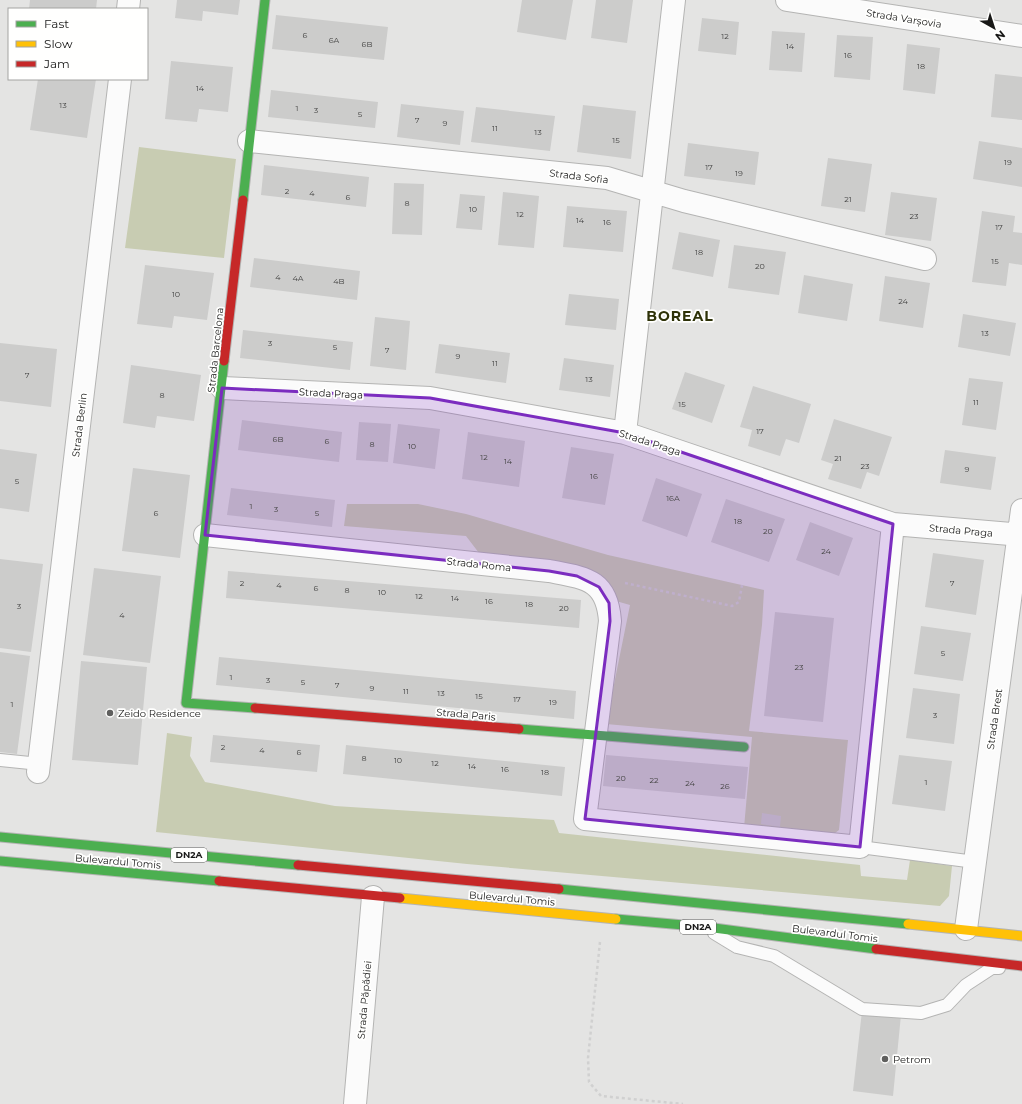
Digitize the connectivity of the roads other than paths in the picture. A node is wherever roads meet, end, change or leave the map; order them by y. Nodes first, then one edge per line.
1 (265, 0) edge
2 (674, 0) edge
3 (787, 0) edge
4 (873, 7) edge
5 (1022, 36) edge
6 (120, 80) edge
7 (249, 141) junction
8 (652, 191) junction
9 (924, 259) dead end
10 (222, 388) junction
11 (625, 433) junction
12 (1022, 510) edge
13 (894, 524) junction
14 (1020, 534) edge
15 (205, 535) junction
16 (186, 703) joint
17 (596, 735) junction
18 (744, 747) dead end
19 (0, 760) edge
20 (34, 767) joint
21 (0, 837) edge
22 (860, 847) junction
23 (0, 861) edge
24 (975, 862) junction
25 (373, 897) junction
26 (706, 927) junction
27 (966, 929) junction
28 (1022, 936) edge
29 (1022, 966) edge
30 (355, 1104) edge

1 - 7 main road, Strada Barcelona
2 - 8 street
3 - 4 street, Strada Varșovia
4 - 5 street, Strada Varșovia
6 - 20 street, Strada Berlin
7 - 8 street, Strada Sofia
7 - 10 main road, Strada Barcelona
8 - 9 street, Strada Sofia
8 - 11 street
10 - 11 street, Strada Praga
10 - 15 main road, Strada Barcelona
11 - 13 street, Strada Praga
12 - 14 street, Strada Brest
13 - 14 street, Strada Praga
13 - 22 street
14 - 24 street, Strada Brest
15 - 16 main road, Strada Barcelona
15 - 17 street, Strada Roma
16 - 17 main road, Strada Paris
17 - 18 main road, Strada Paris
17 - 22 street
19 - 20 lane
21 - 27 main road, Bulevardul Tomis / DN2A
22 - 24 lane
23 - 25 main road, Bulevardul Tomis / DN2A
24 - 27 street, Strada Brest
25 - 26 main road, Bulevardul Tomis / DN2A
25 - 30 street, Strada Păpădiei
26 - 29 main road, Bulevardul Tomis / DN2A
26 - 29 lane
27 - 28 main road, Bulevardul Tomis / DN2A

